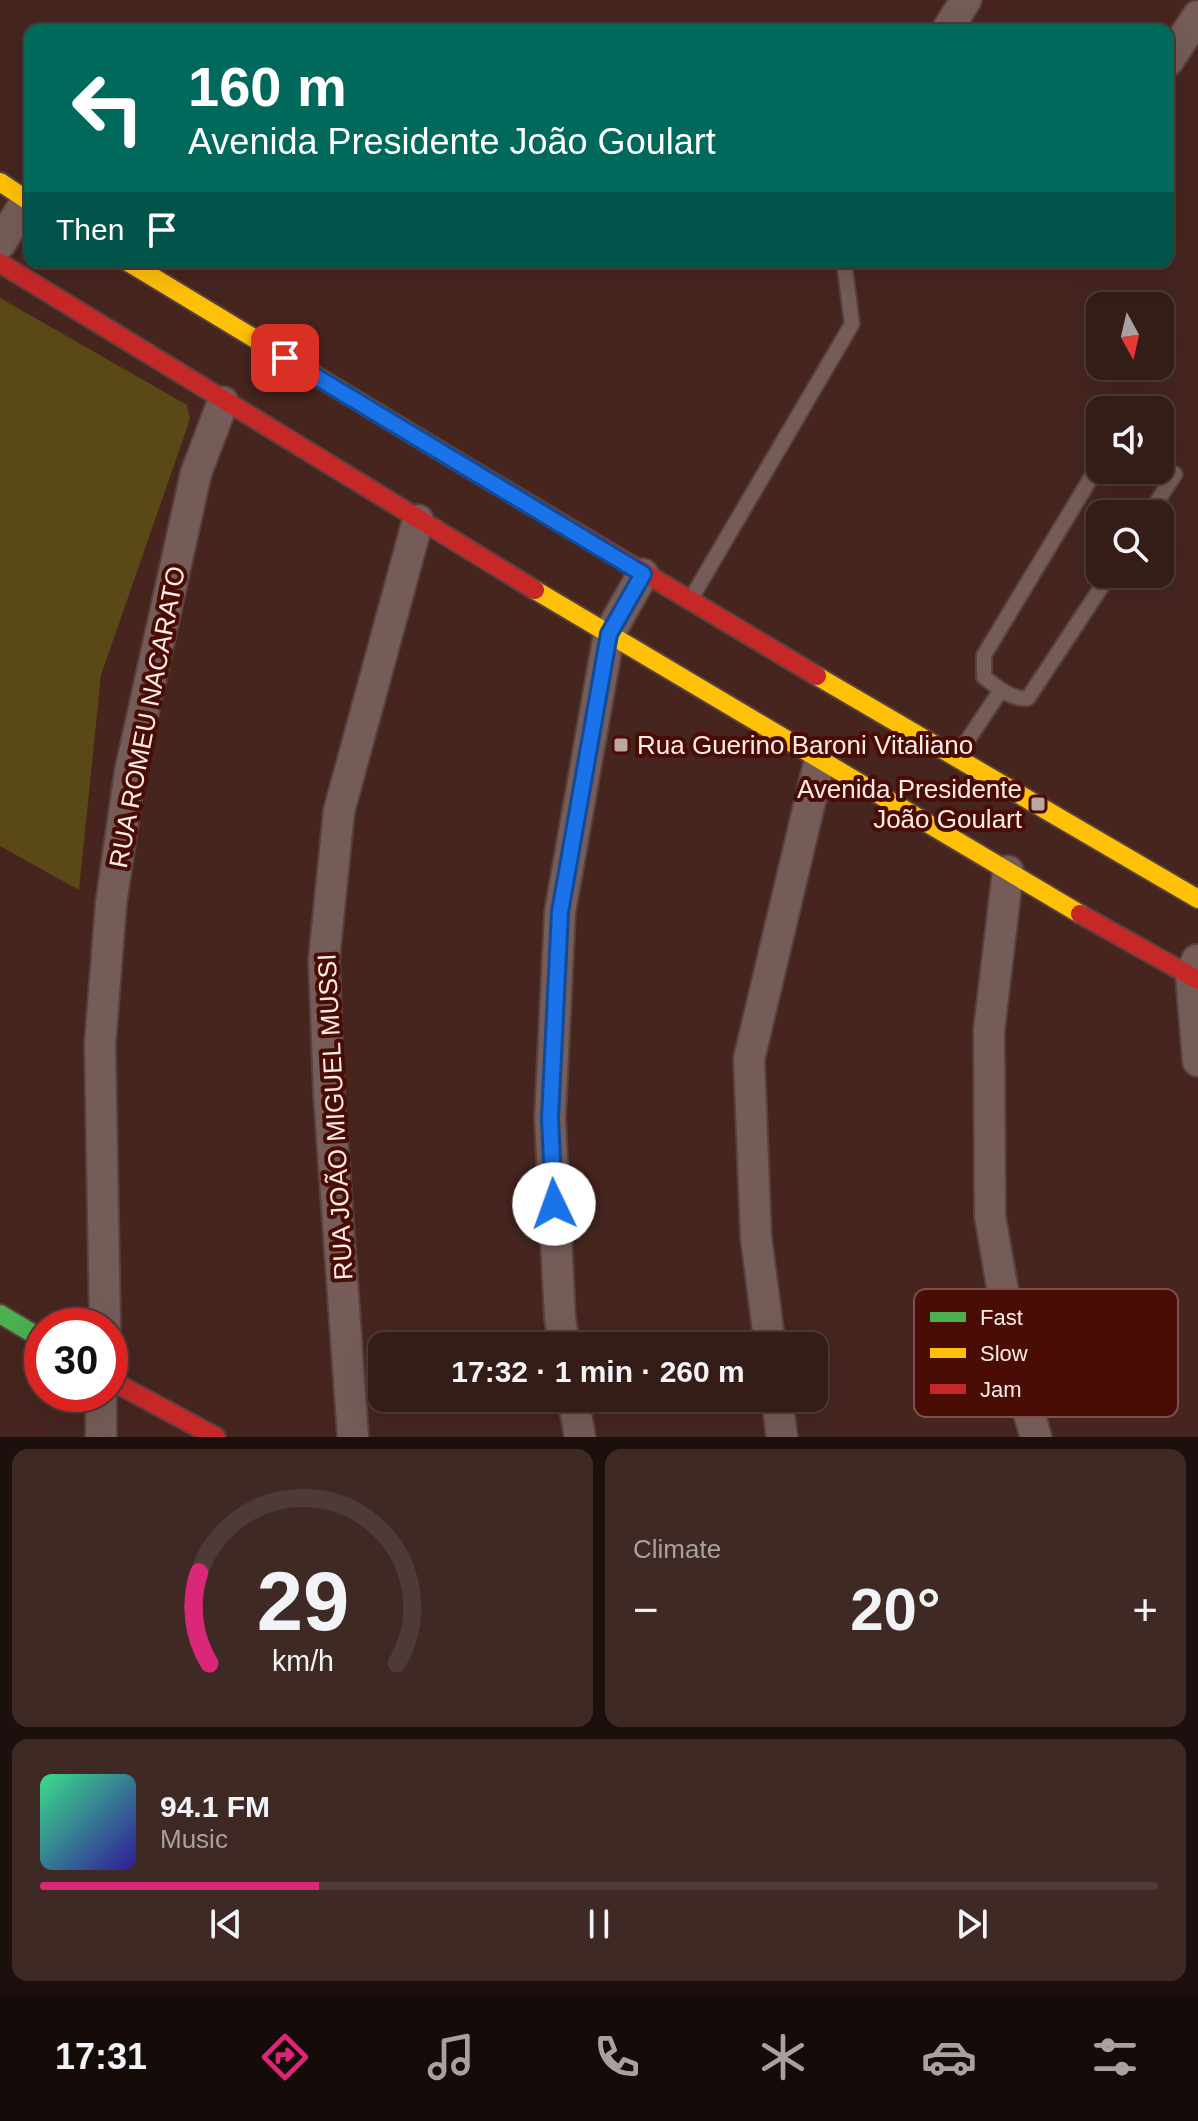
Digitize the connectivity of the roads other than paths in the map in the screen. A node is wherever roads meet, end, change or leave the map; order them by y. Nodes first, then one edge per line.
1 (966, 0) edge
2 (1198, 16) edge
3 (951, 24) edge
4 (1174, 52) edge
5 (0, 182) edge
6 (24, 198) edge
7 (24, 207) edge
8 (0, 244) edge
9 (0, 263) edge
10 (138, 268) edge
11 (845, 268) edge
12 (223, 402) junction
13 (1175, 474) dead end
14 (1087, 484) edge
15 (1158, 500) edge
16 (418, 520) junction
17 (643, 574) junction
18 (1101, 588) edge
19 (690, 601) junction
20 (609, 634) junction
21 (1001, 690) junction
22 (957, 757) junction
23 (820, 759) junction
24 (1008, 871) junction
25 (1198, 899) edge
26 (1196, 971) edge
27 (1198, 1061) edge
28 (1003, 1289) edge
29 (105, 1308) edge
30 (0, 1314) edge
31 (24, 1328) edge
32 (562, 1332) edge
33 (768, 1332) edge
34 (128, 1390) edge
35 (101, 1412) edge
36 (576, 1412) edge
37 (779, 1412) edge
38 (1030, 1417) edge
39 (101, 1437) edge
40 (216, 1437) edge
41 (353, 1437) edge
42 (580, 1437) edge
43 (782, 1437) edge
44 (1036, 1437) edge

1 - 3 street
2 - 4 street
5 - 6 street
7 - 8 street
9 - 12 street
10 - 17 street
11 - 19 lane
12 - 16 street
12 - 29 street, RUA ROMEU NACARATO
13 - 15 lane
14 - 21 lane
16 - 20 street
16 - 41 street, RUA JOÃO MIGUEL MUSSI
17 - 19 street
17 - 20 street
18 - 21 lane
19 - 22 street
20 - 23 street
20 - 32 street
21 - 22 lane
22 - 25 street
23 - 24 street
23 - 33 street
24 - 26 street
24 - 28 street
26 - 27 street
30 - 31 street
34 - 40 street
35 - 39 street
36 - 42 street
37 - 43 street
38 - 44 street

